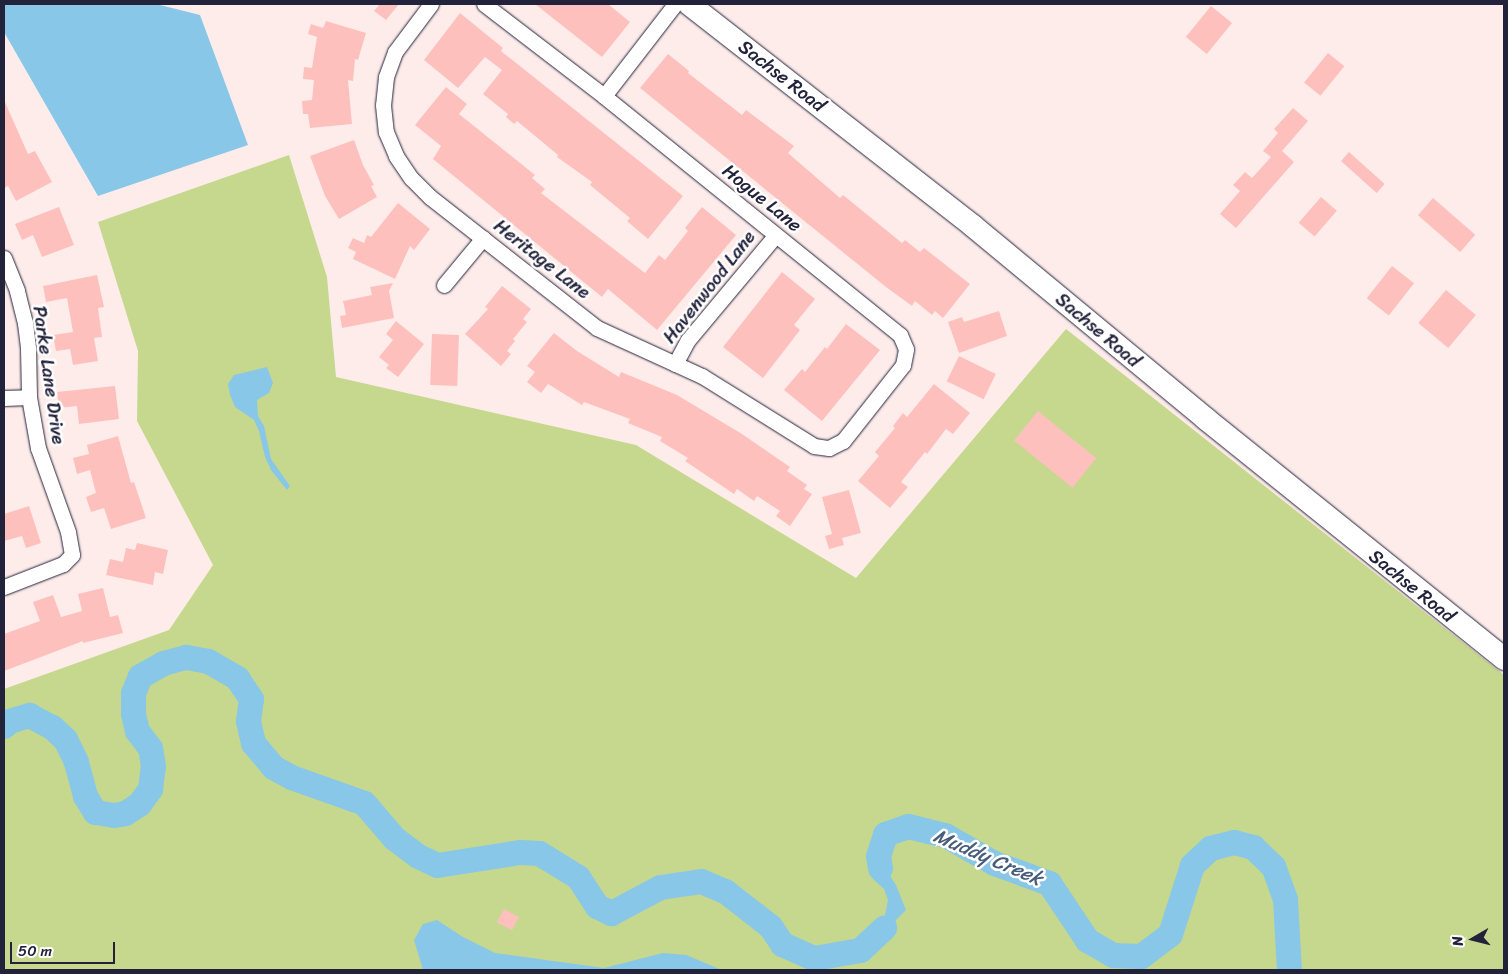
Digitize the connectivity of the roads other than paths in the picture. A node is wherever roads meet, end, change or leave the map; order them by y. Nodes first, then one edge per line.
1 (432, 4) edge
2 (484, 4) edge
3 (675, 4) edge
4 (689, 4) edge
5 (604, 96) junction
6 (775, 236) junction
7 (483, 238) junction
8 (4, 258) edge
9 (444, 285) dead end
10 (675, 364) junction
11 (29, 397) junction
12 (4, 398) edge
13 (829, 448) joint
14 (4, 587) edge
15 (1504, 659) edge

1 - 7 street, Heritage Lane
2 - 5 street, Hogue Lane
3 - 5 street
4 - 15 main road, Sachse Road
5 - 6 street, Hogue Lane
6 - 10 street, Havenwood Lane
6 - 13 street, Hogue Lane
7 - 9 street
7 - 10 street, Heritage Lane
8 - 11 street, Parke Lane Drive
10 - 13 street, Heritage Lane
11 - 12 street
11 - 14 street, Parke Lane Drive

